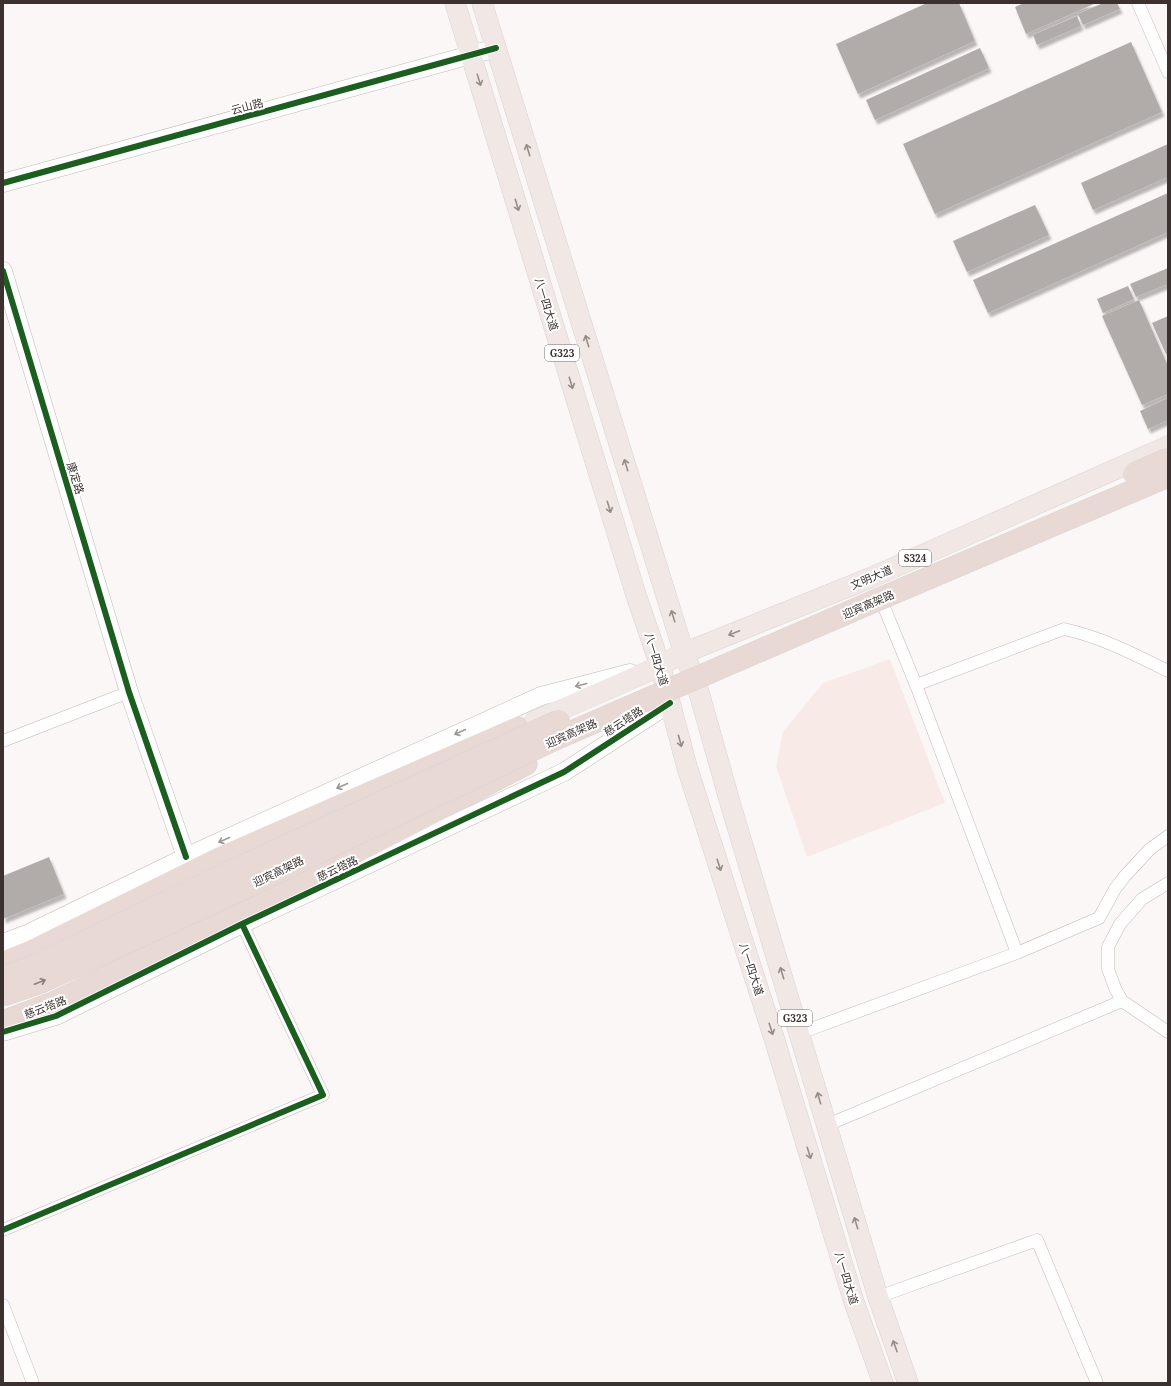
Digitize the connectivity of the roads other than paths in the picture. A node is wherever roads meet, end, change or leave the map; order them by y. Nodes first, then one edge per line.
1 (455, 3) edge
2 (482, 3) edge
3 (1138, 3) edge
4 (496, 48) junction
5 (472, 55) junction
6 (1168, 72) edge
7 (3, 183) edge
8 (3, 271) edge
9 (1168, 446) edge
10 (1168, 459) edge
11 (1168, 476) edge
12 (1168, 486) edge
13 (884, 607) junction
14 (684, 653) junction
15 (660, 665) junction
16 (1168, 671) edge
17 (916, 685) junction
18 (698, 689) junction
19 (129, 692) junction
20 (670, 703) junction
21 (546, 716) junction
22 (3, 741) edge
23 (556, 749) junction
24 (1168, 836) edge
25 (186, 857) junction
26 (1168, 883) edge
27 (242, 924) junction
28 (3, 943) edge
29 (1017, 953) junction
30 (3, 963) edge
31 (3, 967) edge
32 (3, 978) edge
33 (3, 996) edge
34 (1122, 1001) junction
35 (3, 1013) edge
36 (3, 1022) edge
37 (3, 1032) edge
38 (1168, 1032) edge
39 (800, 1033) junction
40 (827, 1125) junction
41 (3, 1230) edge
42 (878, 1297) junction
43 (3, 1305) edge
44 (32, 1383) edge
45 (883, 1383) edge
46 (908, 1383) edge
47 (1097, 1383) edge

1 - 5 main road, 八一四大道 / G323
2 - 4 main road, G323
3 - 6 street
4 - 5 street, 云山路
14 -> 4 main road, G323
5 - 7 street, 云山路
5 -> 15 main road, 八一四大道 / G323
8 - 19 street, 康定路
9 -> 14 main road, 文明大道 / S324
10 - 32 highway, 迎宾高架路, bridge
33 -> 11 highway, 迎宾高架路, bridge
12 - 13 main road
13 - 17 street
13 - 18 main road
14 - 15 main road, 文明大道 / S324
14 - 18 main road, G323
15 - 20 main road, 八一四大道 / G323
15 - 21 main road
15 -> 25 street
16 - 17 street
17 - 29 street
18 - 20 main road
39 -> 18 main road, G323
19 - 22 street
19 - 25 street, 康定路
20 - 23 main road, 慈云塔路
20 - 27 street, 慈云塔路
20 -> 45 main road, 八一四大道 / G323
21 - 30 highway
21 - 31 main road
23 - 35 main road, 慈云塔路
23 - 36 highway
24 - 29 street
25 - 28 street
26 - 34 street
27 - 37 street, 慈云塔路
27 - 41 street
29 - 39 street
34 - 38 street
34 - 40 street
40 -> 39 main road, G323
42 -> 40 main road, G323
46 -> 42 main road, G323
42 - 47 street
43 - 44 street

